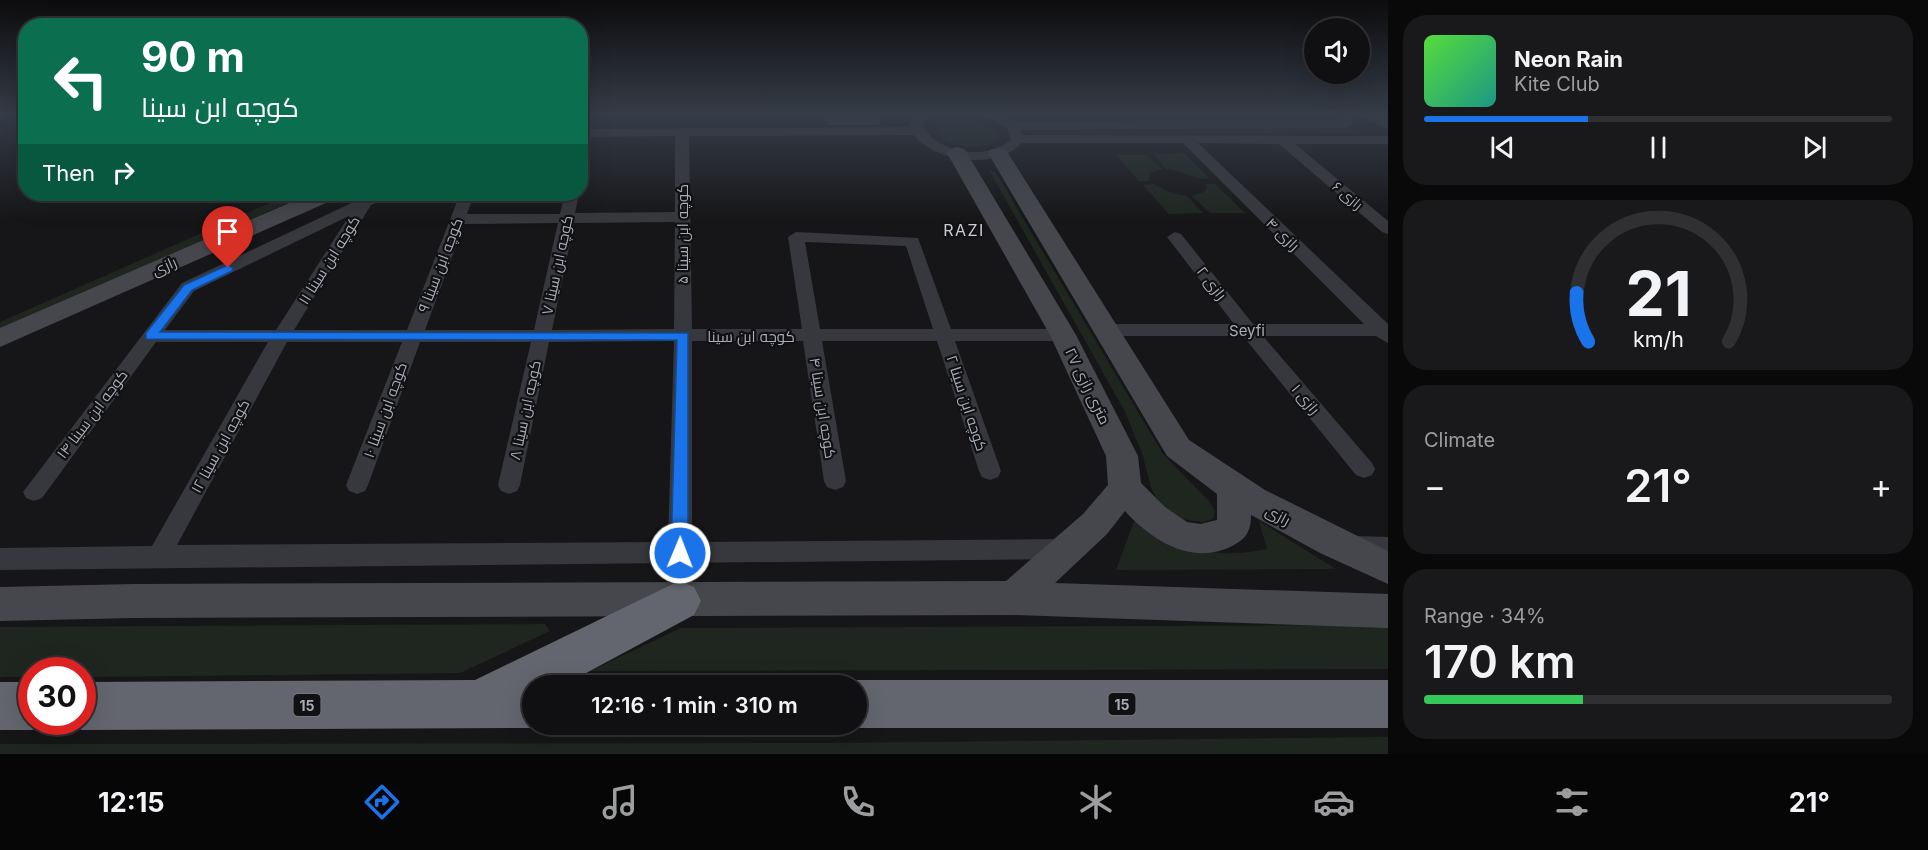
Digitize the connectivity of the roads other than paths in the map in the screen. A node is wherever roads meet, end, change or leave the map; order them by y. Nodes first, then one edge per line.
1 (682, 150) edge
2 (949, 150) edge
3 (968, 150) edge
4 (1014, 150) edge
5 (1198, 150) edge
6 (1295, 150) edge
7 (957, 153) junction
8 (264, 201) edge
9 (311, 201) edge
10 (464, 201) edge
11 (570, 201) edge
12 (365, 202) joint
13 (1380, 216) edge
14 (567, 217) junction
15 (682, 217) junction
16 (458, 219) junction
17 (1388, 229) edge
18 (1176, 237) dead end
19 (912, 242) joint
20 (0, 317) edge
21 (1106, 330) junction
22 (1248, 330) junction
23 (1386, 332) edge
24 (945, 335) junction
25 (1063, 335) junction
26 (150, 336) junction
27 (281, 336) junction
28 (412, 336) junction
29 (541, 336) junction
30 (683, 336) junction
31 (812, 336) junction
32 (0, 338) edge
33 (1364, 469) dead end
34 (990, 471) dead end
35 (835, 481) dead end
36 (509, 484) dead end
37 (357, 485) dead end
38 (1125, 488) junction
39 (1233, 489) junction
40 (34, 492) dead end
41 (1341, 546) junction
42 (1388, 547) edge
43 (1067, 549) junction
44 (680, 553) junction
45 (159, 556) junction
46 (0, 559) edge
47 (1388, 568) edge
48 (1013, 598) junction
49 (679, 601) junction
50 (0, 604) edge
51 (1388, 611) edge
52 (480, 704) junction
53 (522, 704) edge
54 (867, 704) edge
55 (1388, 704) edge
56 (0, 706) edge
57 (18, 706) edge
58 (96, 706) edge

1 - 15 street, کوچه ابن سینا ۵
2 - 7 street
3 - 7 street
4 - 21 street
5 - 23 street, رازی ۴
6 - 13 street, رازی ۶
7 - 25 street, ۲۷ متری رازی
8 - 20 street, رازی
9 - 32 street, رازی
10 - 16 street, کوچه ابن سینا ۹
11 - 14 street, کوچه ابن سینا ۷
12 - 26 street, کوچه ابن سینا ۱۴
12 - 27 street, کوچه ابن سینا ۱۱
13 - 17 street, رازی ۶
14 - 15 street
14 - 16 street
14 - 29 street, کوچه ابن سینا ۷
15 - 30 street, کوچه ابن سینا ۵
16 - 28 street, کوچه ابن سینا ۹
18 - 22 street, رازی ۲
19 - 24 street, کوچه ابن سینا ۲
19 - 31 street, کوچه ابن سینا ۴
21 - 22 street, Seyfi
21 - 39 street, رازی
22 - 23 street, Seyfi
22 - 33 street, رازی ۱
24 - 25 street, کوچه ابن سینا
24 - 31 street, کوچه ابن سینا
24 - 34 street, کوچه ابن سینا ۲
25 - 38 street, ۲۷ متری رازی
26 - 27 street, کوچه ابن سینا
26 - 40 street, کوچه ابن سینا ۱۴
27 - 28 street, کوچه ابن سینا
27 - 45 street, کوچه ابن سینا ۱۲
28 - 29 street, کوچه ابن سینا
28 - 37 street, کوچه ابن سینا ۱۰
29 - 30 street, کوچه ابن سینا
29 - 36 street, کوچه ابن سینا ۸
30 - 31 street, کوچه ابن سینا
30 - 44 street, کوچه ابن سینا ۵
31 - 35 street, کوچه ابن سینا ۴
38 - 39 street
38 - 43 street
39 - 41 street, رازی
41 - 42 street
41 - 47 street, رازی
43 - 44 street
43 - 48 street
44 - 45 street
45 - 46 street
48 - 49 street
48 - 51 street
49 - 50 street
49 - 52 highway
52 - 53 highway, 15
52 - 58 highway, 15
54 - 55 highway, 15
56 - 57 highway

